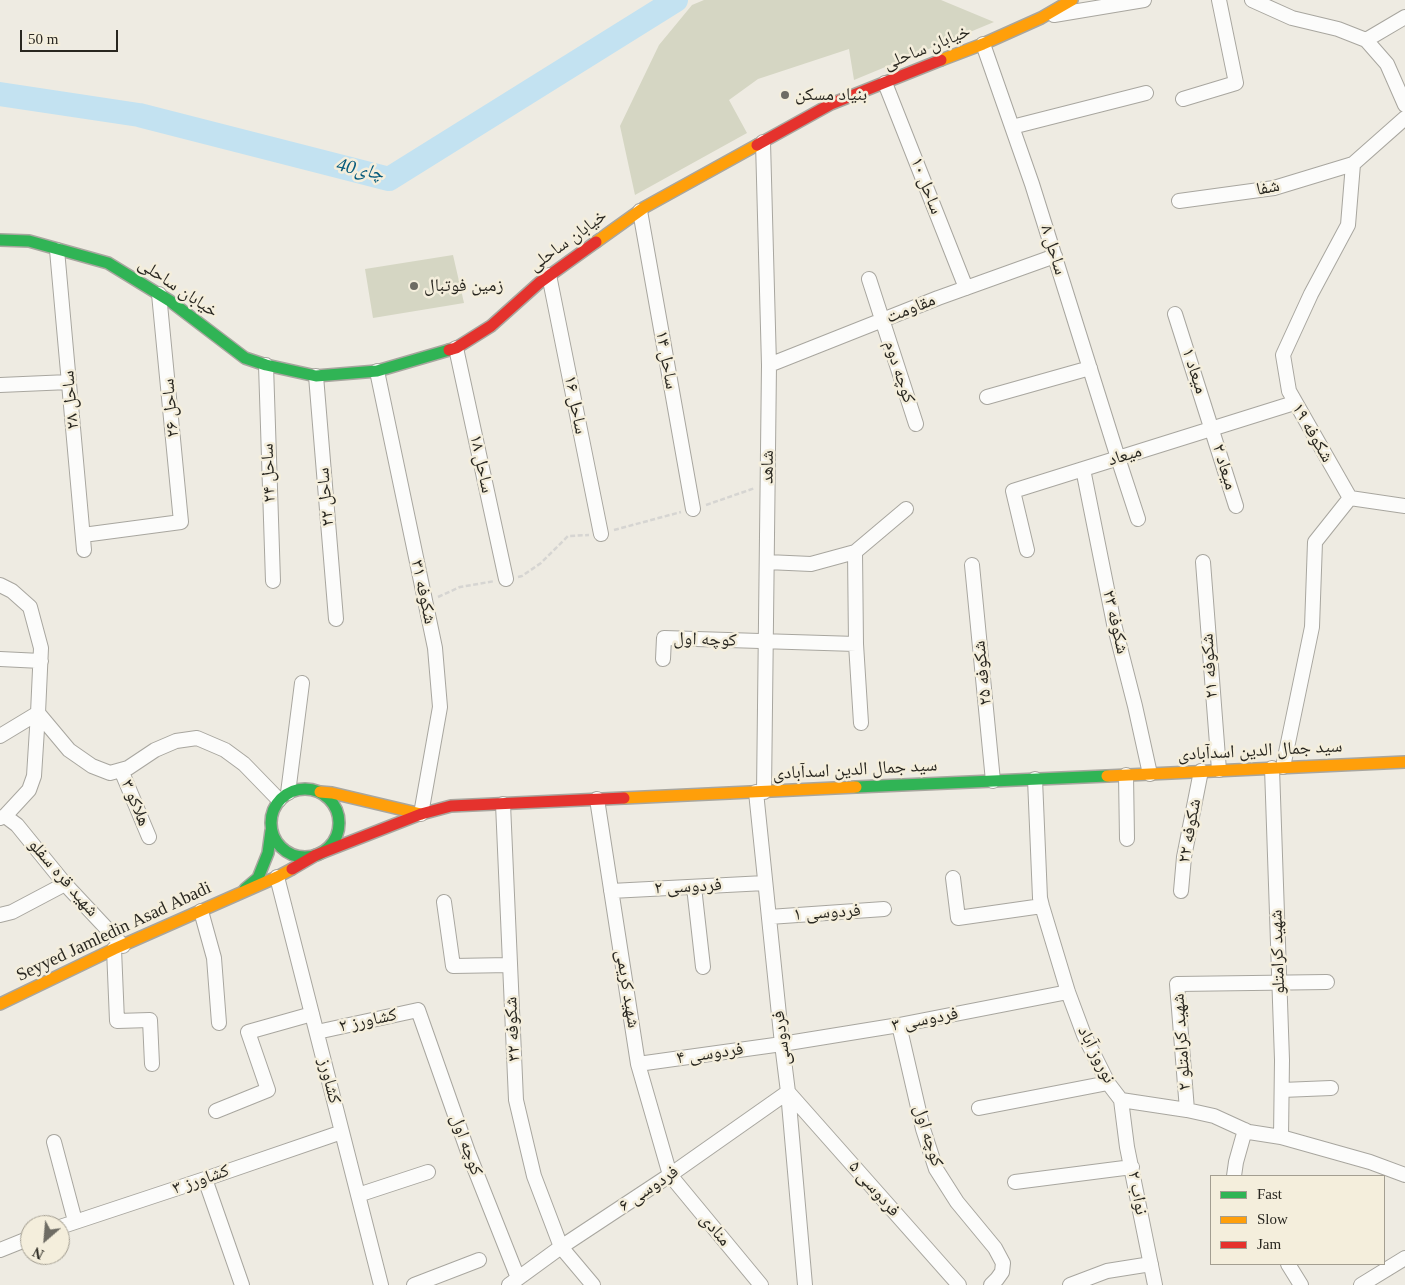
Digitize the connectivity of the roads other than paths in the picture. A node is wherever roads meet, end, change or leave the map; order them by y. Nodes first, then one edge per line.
1 (1072, 0) edge
2 (1144, 0) edge
3 (1219, 0) edge
4 (1252, 0) edge
5 (1041, 18) junction
6 (1405, 18) edge
7 (1366, 40) junction
8 (983, 44) junction
9 (885, 83) junction
10 (1146, 93) dead end
11 (1182, 99) dead end
12 (1405, 105) edge
13 (1405, 118) edge
14 (1012, 127) junction
15 (762, 142) junction
16 (1353, 164) junction
17 (1179, 201) dead end
18 (640, 211) junction
19 (0, 240) edge
20 (57, 250) junction
21 (1055, 256) junction
22 (549, 276) junction
23 (869, 279) dead end
24 (966, 288) junction
25 (159, 294) junction
26 (1175, 314) dead end
27 (883, 320) junction
28 (456, 348) junction
29 (266, 365) junction
30 (769, 365) junction
31 (1090, 368) junction
32 (377, 371) junction
33 (316, 376) junction
34 (69, 382) junction
35 (0, 385) edge
36 (987, 397) dead end
37 (1294, 402) junction
38 (916, 424) dead end
39 (1212, 428) junction
40 (1118, 458) junction
41 (1082, 469) junction
42 (1350, 498) junction
43 (1236, 506) dead end
44 (1405, 506) edge
45 (693, 508) dead end
46 (906, 509) dead end
47 (1138, 518) dead end
48 (601, 534) dead end
49 (83, 535) junction
50 (84, 550) dead end
51 (1027, 550) dead end
52 (855, 552) junction
53 (766, 562) junction
54 (1203, 562) dead end
55 (972, 565) dead end
56 (506, 579) dead end
57 (273, 581) dead end
58 (0, 585) edge
59 (336, 619) dead end
60 (766, 642) junction
61 (856, 644) junction
62 (0, 659) edge
63 (663, 659) dead end
64 (40, 662) junction
65 (302, 683) dead end
66 (38, 713) junction
67 (861, 723) dead end
68 (0, 736) edge
69 (1405, 762) edge
70 (1278, 768) junction
71 (121, 770) junction
72 (1218, 770) junction
73 (1201, 771) junction
74 (1150, 774) junction
75 (1126, 775) junction
76 (1036, 779) junction
77 (994, 781) junction
78 (320, 792) junction
79 (760, 792) junction
80 (283, 796) junction
81 (597, 799) junction
82 (503, 804) junction
83 (421, 814) junction
84 (2, 817) edge
85 (271, 831) junction
86 (149, 837) dead end
87 (1127, 839) dead end
88 (316, 855) junction
89 (277, 877) junction
90 (953, 878) dead end
91 (65, 884) junction
92 (766, 884) junction
93 (694, 887) junction
94 (611, 891) junction
95 (1181, 891) dead end
96 (242, 892) junction
97 (444, 902) dead end
98 (1042, 906) junction
99 (884, 909) dead end
100 (200, 911) junction
101 (0, 916) edge
102 (769, 917) junction
103 (119, 947) junction
104 (510, 965) junction
105 (703, 967) dead end
106 (1279, 982) junction
107 (1327, 982) dead end
108 (1068, 992) junction
109 (0, 1004) edge
110 (418, 1010) joint
111 (312, 1014) junction
112 (219, 1023) dead end
113 (899, 1025) junction
114 (317, 1032) junction
115 (782, 1044) junction
116 (152, 1064) dead end
117 (638, 1064) junction
118 (1108, 1083) junction
119 (1331, 1088) dead end
120 (1282, 1090) junction
121 (788, 1092) junction
122 (1121, 1100) junction
123 (979, 1108) dead end
124 (1187, 1110) junction
125 (216, 1111) dead end
126 (1245, 1130) junction
127 (342, 1132) junction
128 (1281, 1137) junction
129 (54, 1142) dead end
130 (1132, 1167) junction
131 (428, 1172) dead end
132 (670, 1175) junction
133 (1234, 1175) edge
134 (1405, 1175) edge
135 (205, 1179) junction
136 (1015, 1182) dead end
137 (358, 1195) junction
138 (75, 1221) junction
139 (70, 1223) edge
140 (20, 1242) edge
141 (561, 1247) junction
142 (0, 1250) edge
143 (1405, 1258) edge
144 (479, 1260) dead end
145 (1151, 1264) junction
146 (1289, 1265) edge
147 (514, 1281) edge
148 (242, 1285) edge
149 (381, 1285) edge
150 (414, 1285) edge
151 (593, 1285) edge
152 (761, 1285) edge
153 (805, 1285) edge
154 (959, 1285) edge
155 (991, 1285) edge
156 (1070, 1285) edge
157 (1155, 1285) edge
158 (1301, 1285) edge
159 (1361, 1285) edge

1 - 5 main road, خیابان ساحلی
2 - 5 street
3 - 11 street
4 - 7 street
5 - 8 main road, خیابان ساحلی
6 - 7 street
7 - 12 street
8 - 9 main road, خیابان ساحلی
8 - 14 street, ساحل ۸
9 - 15 main road, خیابان ساحلی
9 - 24 street, ساحل ۱۰
10 - 14 street
13 - 16 street
14 - 21 street, ساحل ۸
15 - 18 main road, خیابان ساحلی
15 - 30 street, شاهد
16 - 17 street, شفا
16 - 37 street, شکوفه ۱۹
18 - 22 main road, خیابان ساحلی
18 - 45 street, ساحل ۱۴
19 - 20 main road, خیابان ساحلی
20 - 25 main road, خیابان ساحلی
20 - 34 street, ساحل ۲۸
21 - 24 street, مقاومت
21 - 31 street, ساحل ۸
22 - 28 main road, خیابان ساحلی
22 - 48 street, ساحل ۱۶
23 - 27 street
24 - 27 street, مقاومت
25 - 29 main road, خیابان ساحلی
25 - 49 street, ساحل ۲۶
26 - 39 street, میعاد ۱
27 - 30 street, مقاومت
27 - 38 street, کوچه دوم
28 - 32 main road, خیابان ساحلی
28 - 56 street, ساحل ۱۸
29 - 33 main road, خیابان ساحلی
29 - 57 street, ساحل ۲۴
30 - 53 street, شاهد
31 - 36 street
31 - 40 street, ساحل ۸
32 - 33 main road, خیابان ساحلی
32 - 83 street, شکوفه ۳۱
33 - 59 street, ساحل ۲۲
34 - 35 street
34 - 49 street, ساحل ۲۸
37 - 39 street, میعاد
37 - 42 street, شکوفه ۱۹
39 - 40 street, میعاد
39 - 43 street, میعاد ۲
40 - 41 street, میعاد
40 - 47 street, ساحل ۸
41 - 51 street, میعاد
41 - 74 street, شکوفه ۲۳
42 - 44 street
42 - 70 street
46 - 52 street
49 - 50 street, ساحل ۲۸
52 - 53 street
52 - 61 street
53 - 60 street, شاهد
54 - 72 street, شکوفه ۲۱
55 - 77 street, شکوفه ۲۵
58 - 64 street
60 - 61 street
60 - 63 street, کوچه اول
60 - 79 street, شاهد
61 - 67 street
62 - 64 street
64 - 66 street
65 - 80 street
66 - 68 street
66 - 71 street
66 - 84 street
69 - 70 main road, سید جمال الدین اسدآبادی
70 - 72 main road, سید جمال الدین اسدآبادی
70 - 106 street, شهید کرامتلو
71 - 80 street
71 - 86 street, هلاکو ۳
72 - 73 main road, سید جمال الدین اسدآبادی
73 - 74 main road, سید جمال الدین اسدآبادی
73 - 95 street, شکوفه ۲۲
74 - 75 main road, سید جمال الدین اسدآبادی
75 - 76 main road, سید جمال الدین اسدآبادی
75 - 87 street
76 - 77 main road, سید جمال الدین اسدآبادی
76 - 98 street, نوروز آباد
77 - 79 main road, سید جمال الدین اسدآبادی
78 - 80 main road
78 - 83 main road
78 - 88 main road
79 - 81 main road, سید جمال الدین اسدآبادی
79 - 92 street, فردوسی
80 - 85 main road
81 - 82 main road, سید جمال الدین اسدآبادی
81 - 94 street, شهید کریمی
82 - 83 main road, سید جمال الدین اسدآبادی
82 - 104 street, شکوفه ۳۲
83 - 88 main road, سید جمال الدین اسدآبادی
84 - 91 street, شهید قره سفلو
85 - 88 main road
85 - 96 main road
88 - 89 main road, Seyyed Jamledin Asad Abadi
89 - 96 main road, Seyyed Jamledin Asad Abadi
89 - 111 street, کشاورز
90 - 98 street
91 - 101 street
91 - 103 street, شهید قره سفلو
92 - 93 street, فردوسی ۲
92 - 102 street, فردوسی
93 - 94 street, فردوسی ۲
93 - 105 street
94 - 117 street, شهید کریمی
96 - 100 main road, Seyyed Jamledin Asad Abadi
97 - 104 street
98 - 108 street, نوروز آباد
99 - 102 street, فردوسی ۱
100 - 103 main road, Seyyed Jamledin Asad Abadi
100 - 112 street
102 - 115 street, فردوسی
103 - 109 main road, Seyyed Jamledin Asad Abadi
103 - 116 street
104 - 141 street, شکوفه ۳۲
106 - 107 street
106 - 120 street, شهید کرامتلو
106 - 124 street, شهید کرامتلو ۲
108 - 113 street, فردوسی ۳
108 - 118 street, نوروز آباد
110 - 114 street, کشاورز ۲
110 - 147 street, کوچه اول
111 - 114 street, کشاورز
111 - 125 street
113 - 115 street, فردوسی ۳
113 - 155 street, کوچه اول
114 - 127 street, کشاورز
115 - 117 street, فردوسی ۴
115 - 121 street, فردوسی
117 - 132 street, شهید کریمی
118 - 122 street, نوروز آباد
118 - 123 street
119 - 120 street
120 - 128 street, شهید کرامتلو
121 - 132 street, فردوسی ۶
121 - 153 street, فردوسی
121 - 154 street, فردوسی ۵
122 - 124 street, نوروز آباد
122 - 130 street, نواب ۲
124 - 126 street, نوروز آباد
126 - 128 street, نوروز آباد
126 - 133 street
127 - 135 street, کشاورز ۳
127 - 137 street, کشاورز
128 - 134 street, نوروز آباد
129 - 138 street
130 - 136 street
130 - 145 street, نواب ۲
131 - 137 street
132 - 141 street, فردوسی ۶
132 - 152 street, منادی
135 - 138 street, کشاورز ۳
135 - 148 street
137 - 149 street, کشاورز
138 - 139 street, کشاورز ۳
140 - 142 street
141 - 147 street, فردوسی ۶
141 - 151 street, شکوفه ۳۲
143 - 159 street
144 - 150 street
145 - 156 street
145 - 157 street, نواب ۲
146 - 158 street

